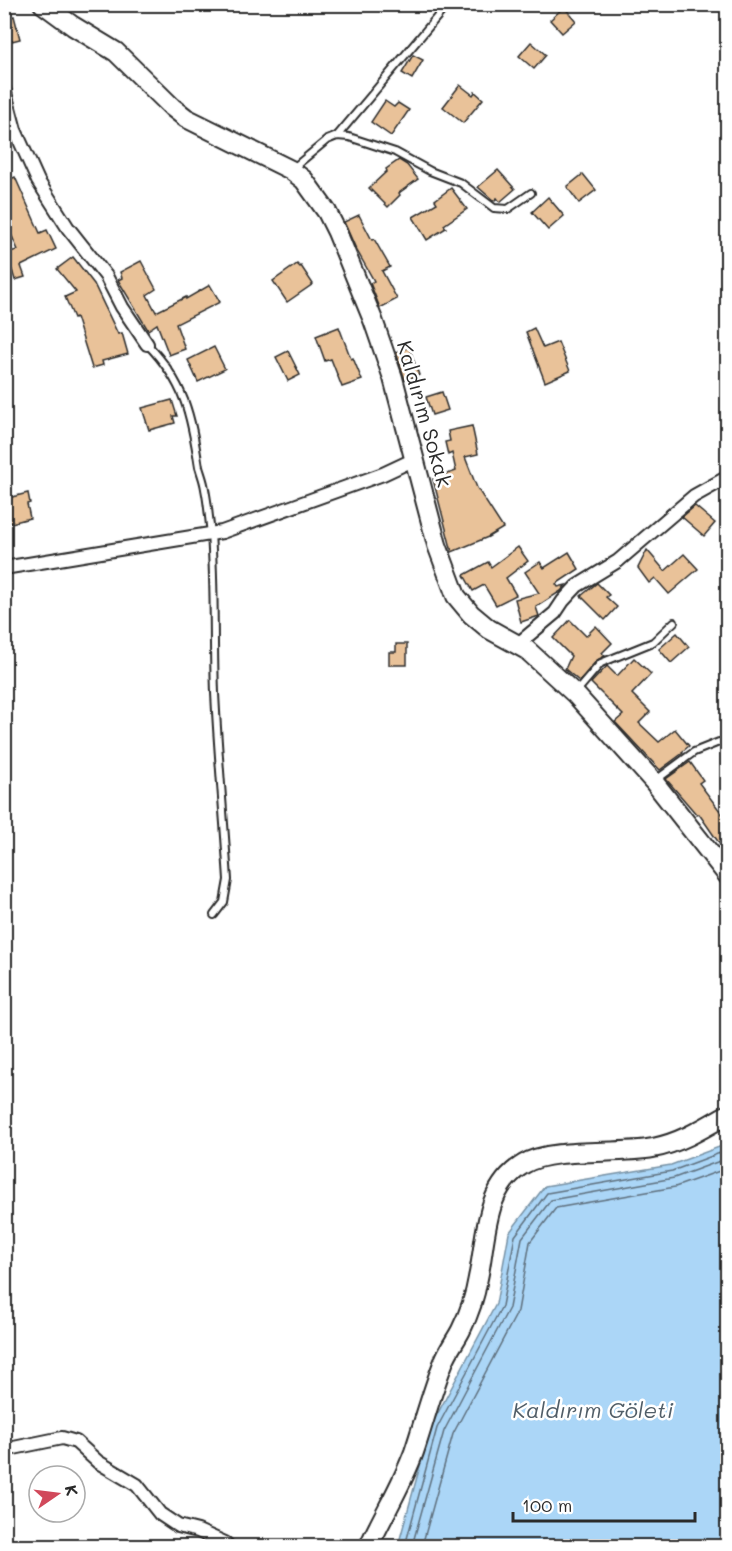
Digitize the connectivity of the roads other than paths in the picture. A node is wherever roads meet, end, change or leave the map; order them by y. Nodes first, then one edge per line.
1 (43, 4) edge
2 (448, 4) edge
3 (4, 89) edge
4 (338, 136) junction
5 (291, 170) junction
6 (531, 194) dead end
7 (147, 344) joint
8 (415, 459) junction
9 (728, 477) edge
10 (211, 534) junction
11 (4, 568) edge
12 (674, 622) dead end
13 (518, 644) junction
14 (575, 694) junction
15 (719, 742) dead end
16 (654, 782) junction
17 (728, 876) edge
18 (214, 915) dead end
19 (728, 1114) edge
20 (4, 1450) edge
21 (228, 1546) edge
22 (369, 1546) edge

1 - 5 street, Kaldırım Sokak
2 - 4 lane
3 - 7 street
4 - 5 lane
4 - 6 lane
5 - 8 street, Kaldırım Sokak
7 - 10 lane
8 - 10 street
8 - 13 street, Kaldırım Sokak
9 - 13 street
10 - 11 street
10 - 18 lane
12 - 14 lane
13 - 14 street, Kaldırım Sokak
14 - 16 street, Kaldırım Sokak
15 - 16 lane
16 - 17 street, Kaldırım Sokak
19 - 22 street
20 - 21 street

